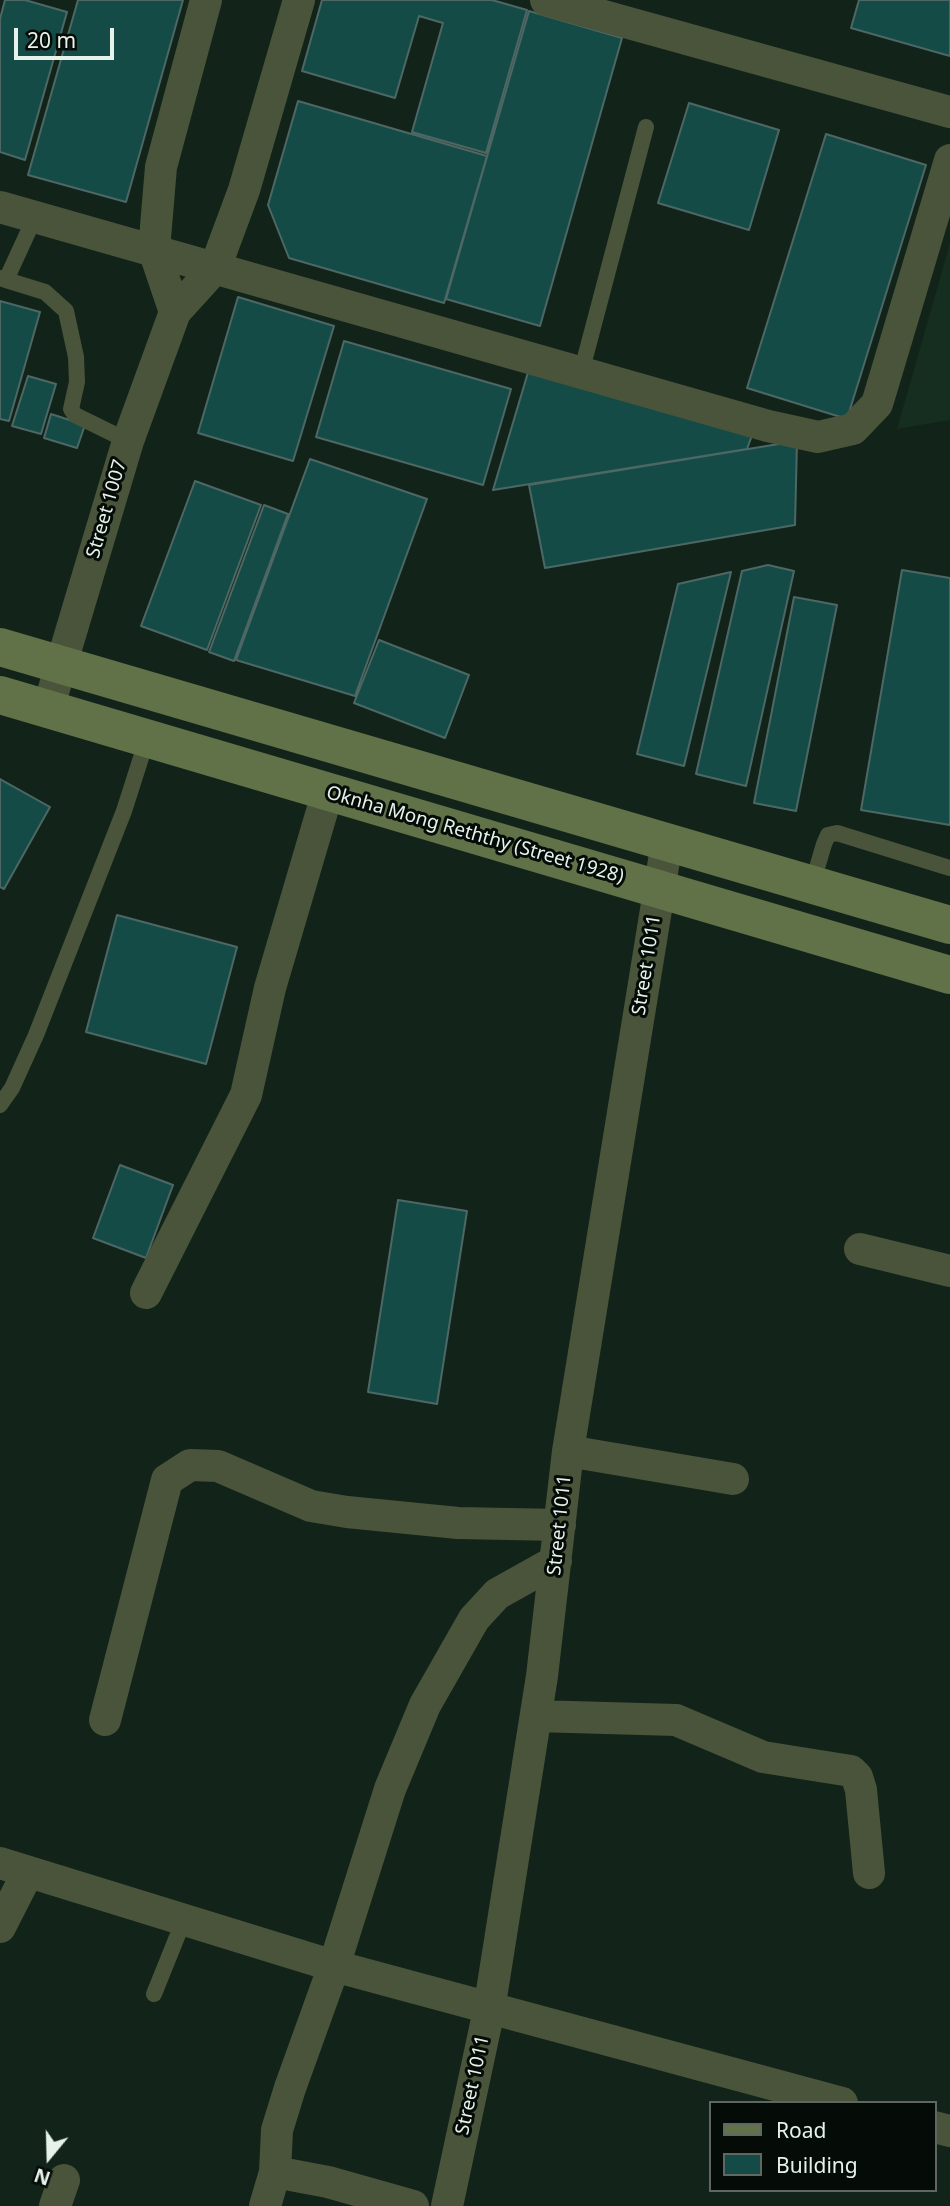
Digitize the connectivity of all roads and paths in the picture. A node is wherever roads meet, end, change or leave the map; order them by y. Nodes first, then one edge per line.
1 (206, 0) edge
2 (299, 0) edge
3 (546, 0) edge
4 (950, 112) edge
5 (646, 127) dead end
6 (950, 160) edge
7 (0, 207) edge
8 (35, 217) junction
9 (154, 250) junction
10 (215, 268) junction
11 (3, 279) edge
12 (175, 312) junction
13 (581, 373) junction
14 (128, 441) junction
15 (0, 647) edge
16 (62, 665) junction
17 (0, 695) edge
18 (48, 709) junction
19 (147, 738) junction
20 (328, 792) junction
21 (667, 842) junction
22 (950, 868) edge
23 (812, 885) junction
24 (659, 889) junction
25 (950, 925) edge
26 (950, 975) edge
27 (0, 1105) edge
28 (860, 1249) dead end
29 (950, 1271) edge
30 (146, 1293) dead end
31 (568, 1451) junction
32 (733, 1479) dead end
33 (560, 1525) junction
34 (556, 1561) junction
35 (536, 1716) junction
36 (105, 1720) dead end
37 (14, 1867) edge
38 (869, 1873) dead end
39 (183, 1922) junction
40 (0, 1927) edge
41 (334, 1966) junction
42 (153, 1994) dead end
43 (489, 2010) junction
44 (834, 2101) edge
45 (275, 2172) junction
46 (265, 2206) edge
47 (413, 2206) edge
48 (447, 2206) edge

1 - 9 street
2 - 10 street, Street 1007
3 - 4 street
5 - 13 lane
6 - 13 street
7 - 8 street
8 - 9 street
8 - 11 lane
9 - 10 street
9 - 12 street
10 - 12 street, Street 1007
10 - 13 street
11 - 14 lane
12 - 14 street, Street 1007
14 - 16 street, Street 1007
15 - 16 main road
16 - 18 street, Street 1007
16 - 21 main road
17 - 18 main road, Oknha Mong Reththy (Street 1928)
18 - 19 main road, Oknha Mong Reththy (Street 1928)
19 - 20 main road, Oknha Mong Reththy (Street 1928)
19 - 27 lane
20 - 24 main road, Oknha Mong Reththy (Street 1928)
20 - 30 street
21 - 23 main road
21 - 24 street, Street 1011
22 - 23 lane
23 - 25 main road
24 - 26 main road, Oknha Mong Reththy (Street 1928)
24 - 31 street, Street 1011
28 - 29 street
31 - 32 street
31 - 33 street, Street 1011
33 - 34 street, Street 1011
33 - 36 street
34 - 35 street, Street 1011
34 - 41 street
35 - 38 street
35 - 43 street, Street 1011
37 - 39 street
37 - 40 street
39 - 41 street
39 - 42 lane
41 - 43 street
41 - 45 street
43 - 44 street
43 - 48 street, Street 1011
45 - 46 street
45 - 47 street

